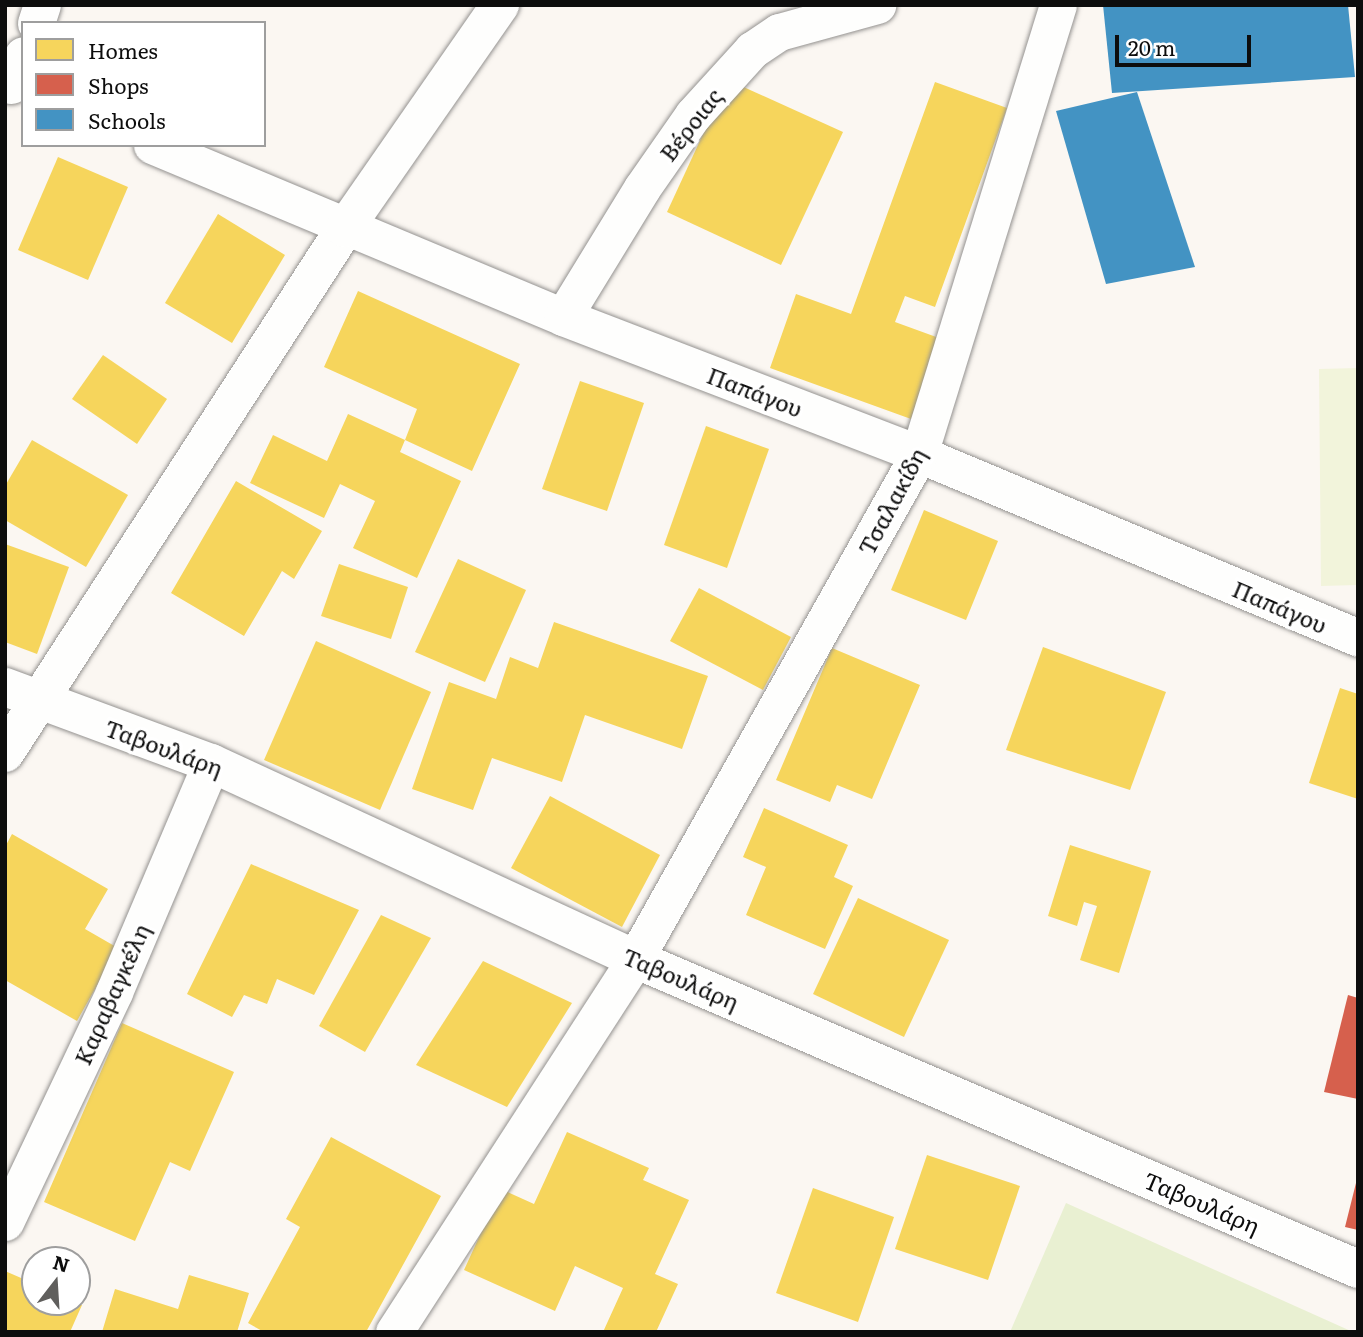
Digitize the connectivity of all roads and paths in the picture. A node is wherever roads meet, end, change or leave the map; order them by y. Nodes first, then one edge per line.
1 (500, 5) edge
2 (877, 5) edge
3 (1058, 5) edge
4 (157, 147) edge
5 (345, 228) junction
6 (563, 317) junction
7 (919, 454) junction
8 (1358, 638) edge
9 (22, 694) edge
10 (5, 753) edge
11 (212, 763) junction
12 (635, 959) junction
13 (5, 1223) edge
14 (1358, 1269) edge
15 (394, 1332) edge

1 - 5 street
2 - 6 street, Βέροιας
3 - 7 street, Τσαλακίδη
4 - 5 street, Παπάγου
5 - 6 street, Παπάγου
5 - 9 street
6 - 7 street, Παπάγου
7 - 8 street, Παπάγου
7 - 12 street, Τσαλακίδη
9 - 10 street
9 - 11 street, Ταβουλάρη
11 - 12 street, Ταβουλάρη
11 - 13 street, Καραβαγκέλη
12 - 14 street, Ταβουλάρη
12 - 15 street, Τσαλακίδη

